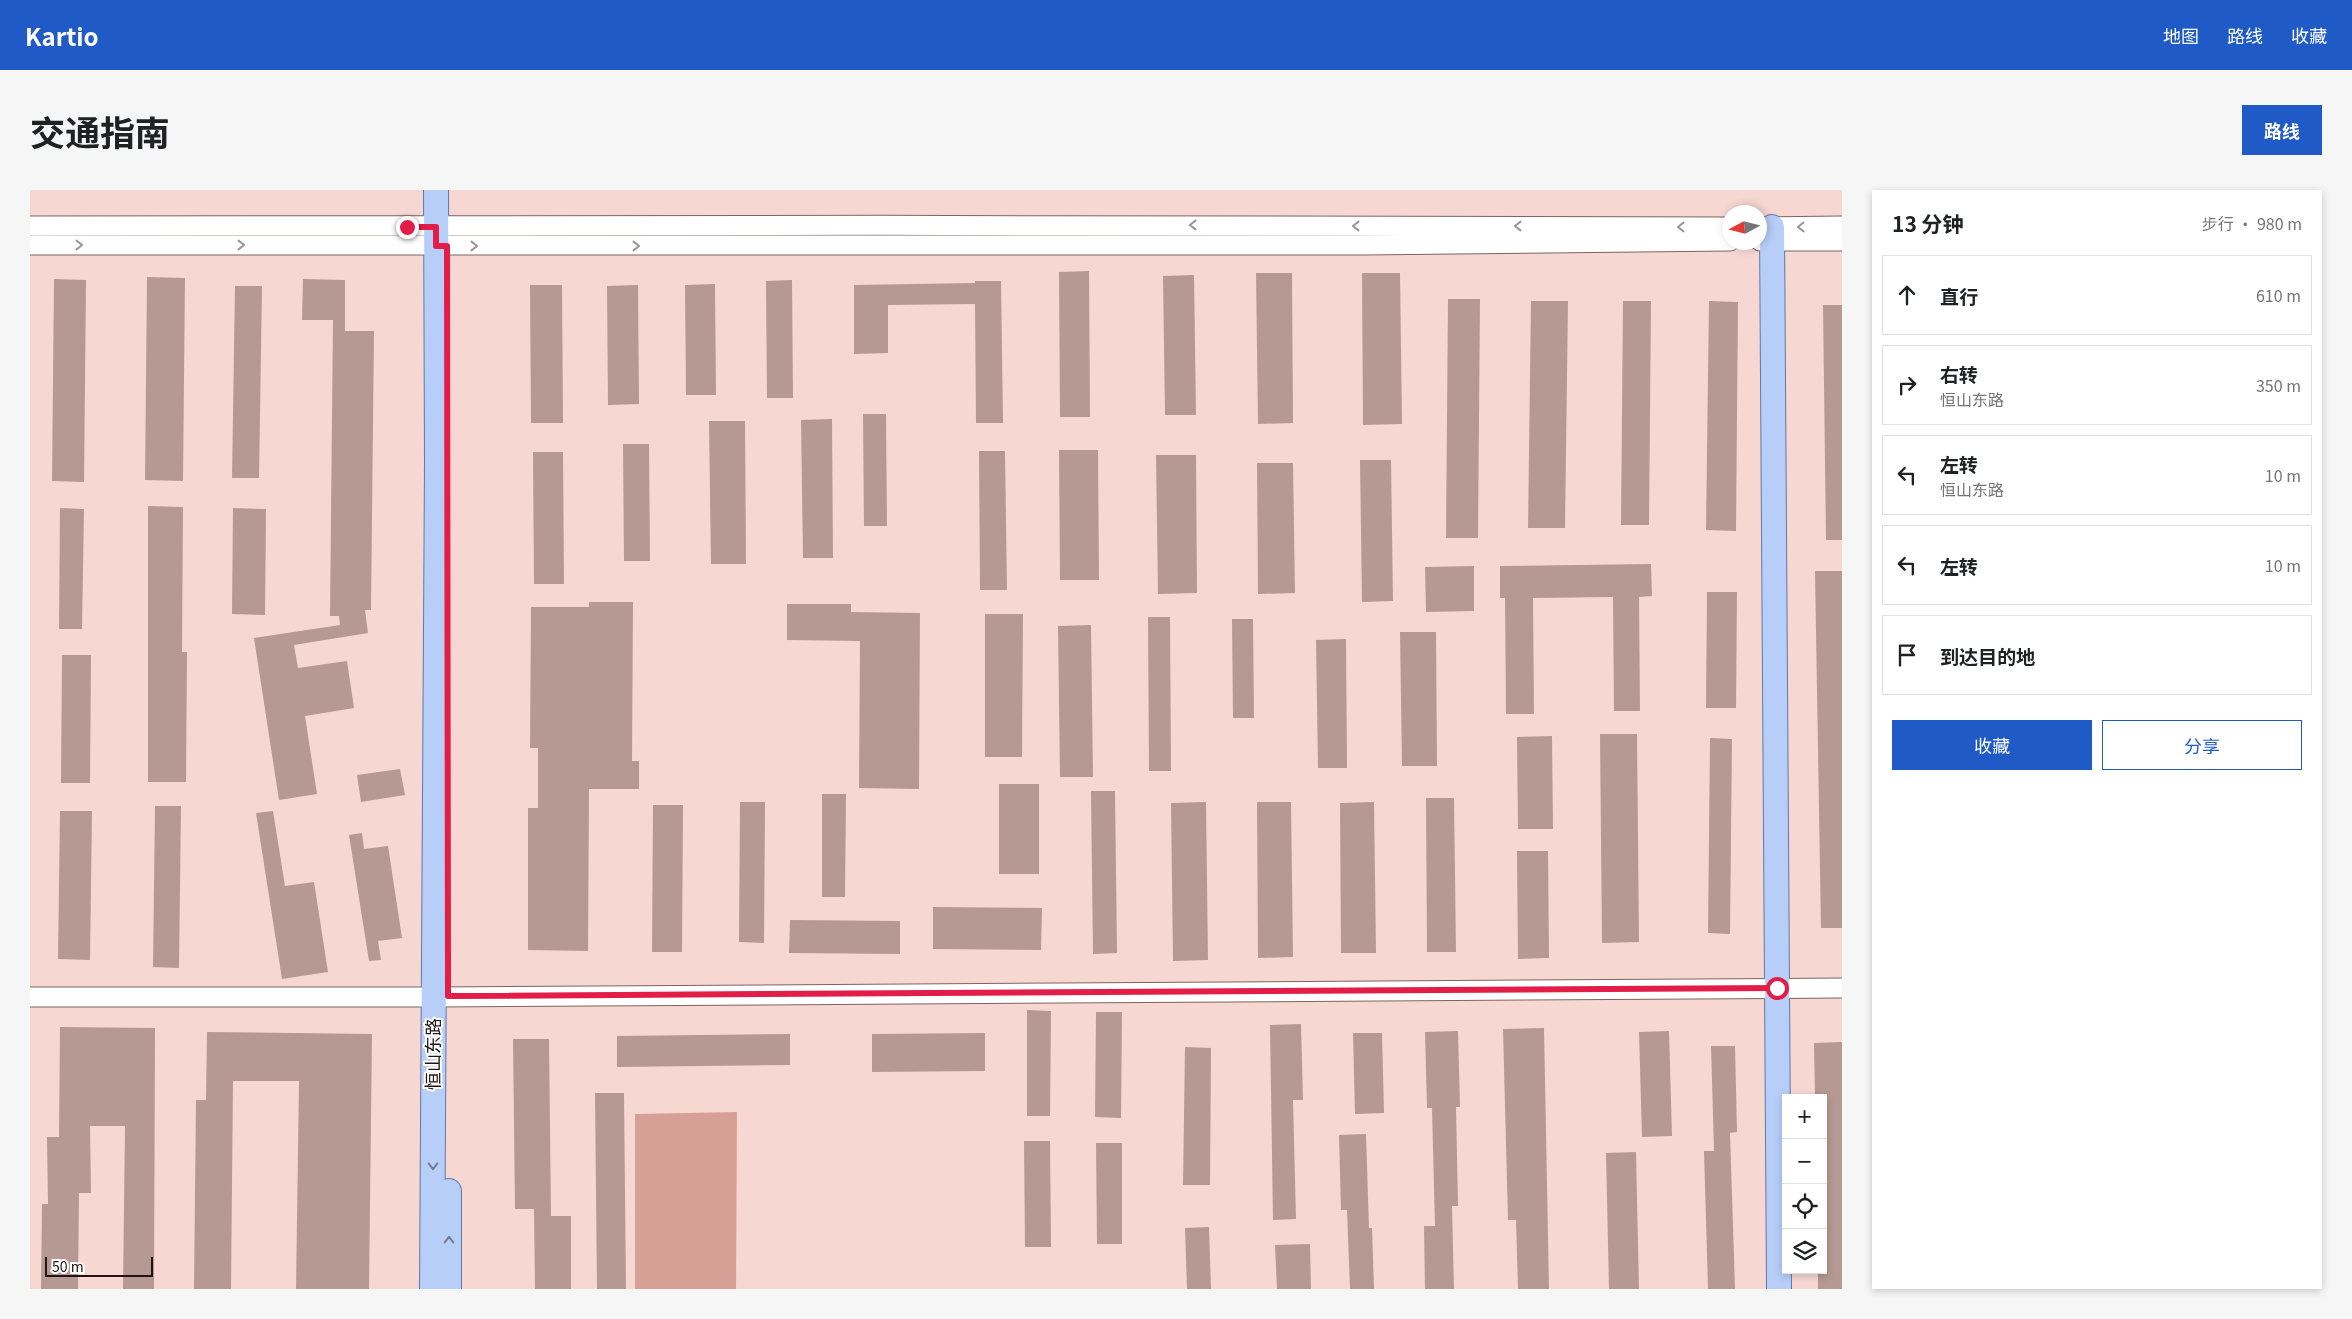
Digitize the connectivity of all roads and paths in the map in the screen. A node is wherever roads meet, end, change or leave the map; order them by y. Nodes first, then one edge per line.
1 (436, 190) edge
2 (447, 190) edge
3 (30, 226) edge
4 (1842, 226) edge
5 (1722, 227) edge
6 (1767, 234) edge
7 (1767, 234) edge
8 (441, 236) junction
9 (1722, 241) edge
10 (1842, 241) edge
11 (30, 245) edge
12 (1764, 250) edge
13 (1771, 988) junction
14 (1842, 988) edge
15 (441, 997) junction
16 (30, 998) edge
17 (432, 1289) edge
18 (449, 1289) edge
19 (1766, 1289) edge
20 (1779, 1289) edge

1 - 8 main road, 恒山东路
2 - 8 main road, 恒山东路
3 - 8 street
4 -> 6 street
5 -> 8 street
7 - 10 street
8 -> 9 street
11 -> 8 street
8 - 15 main road, 恒山东路
12 - 13 main road
13 - 14 street
13 - 15 street
13 - 19 main road
13 - 20 main road
15 - 16 street
15 -> 17 main road, 恒山东路
18 -> 15 main road, 恒山东路

